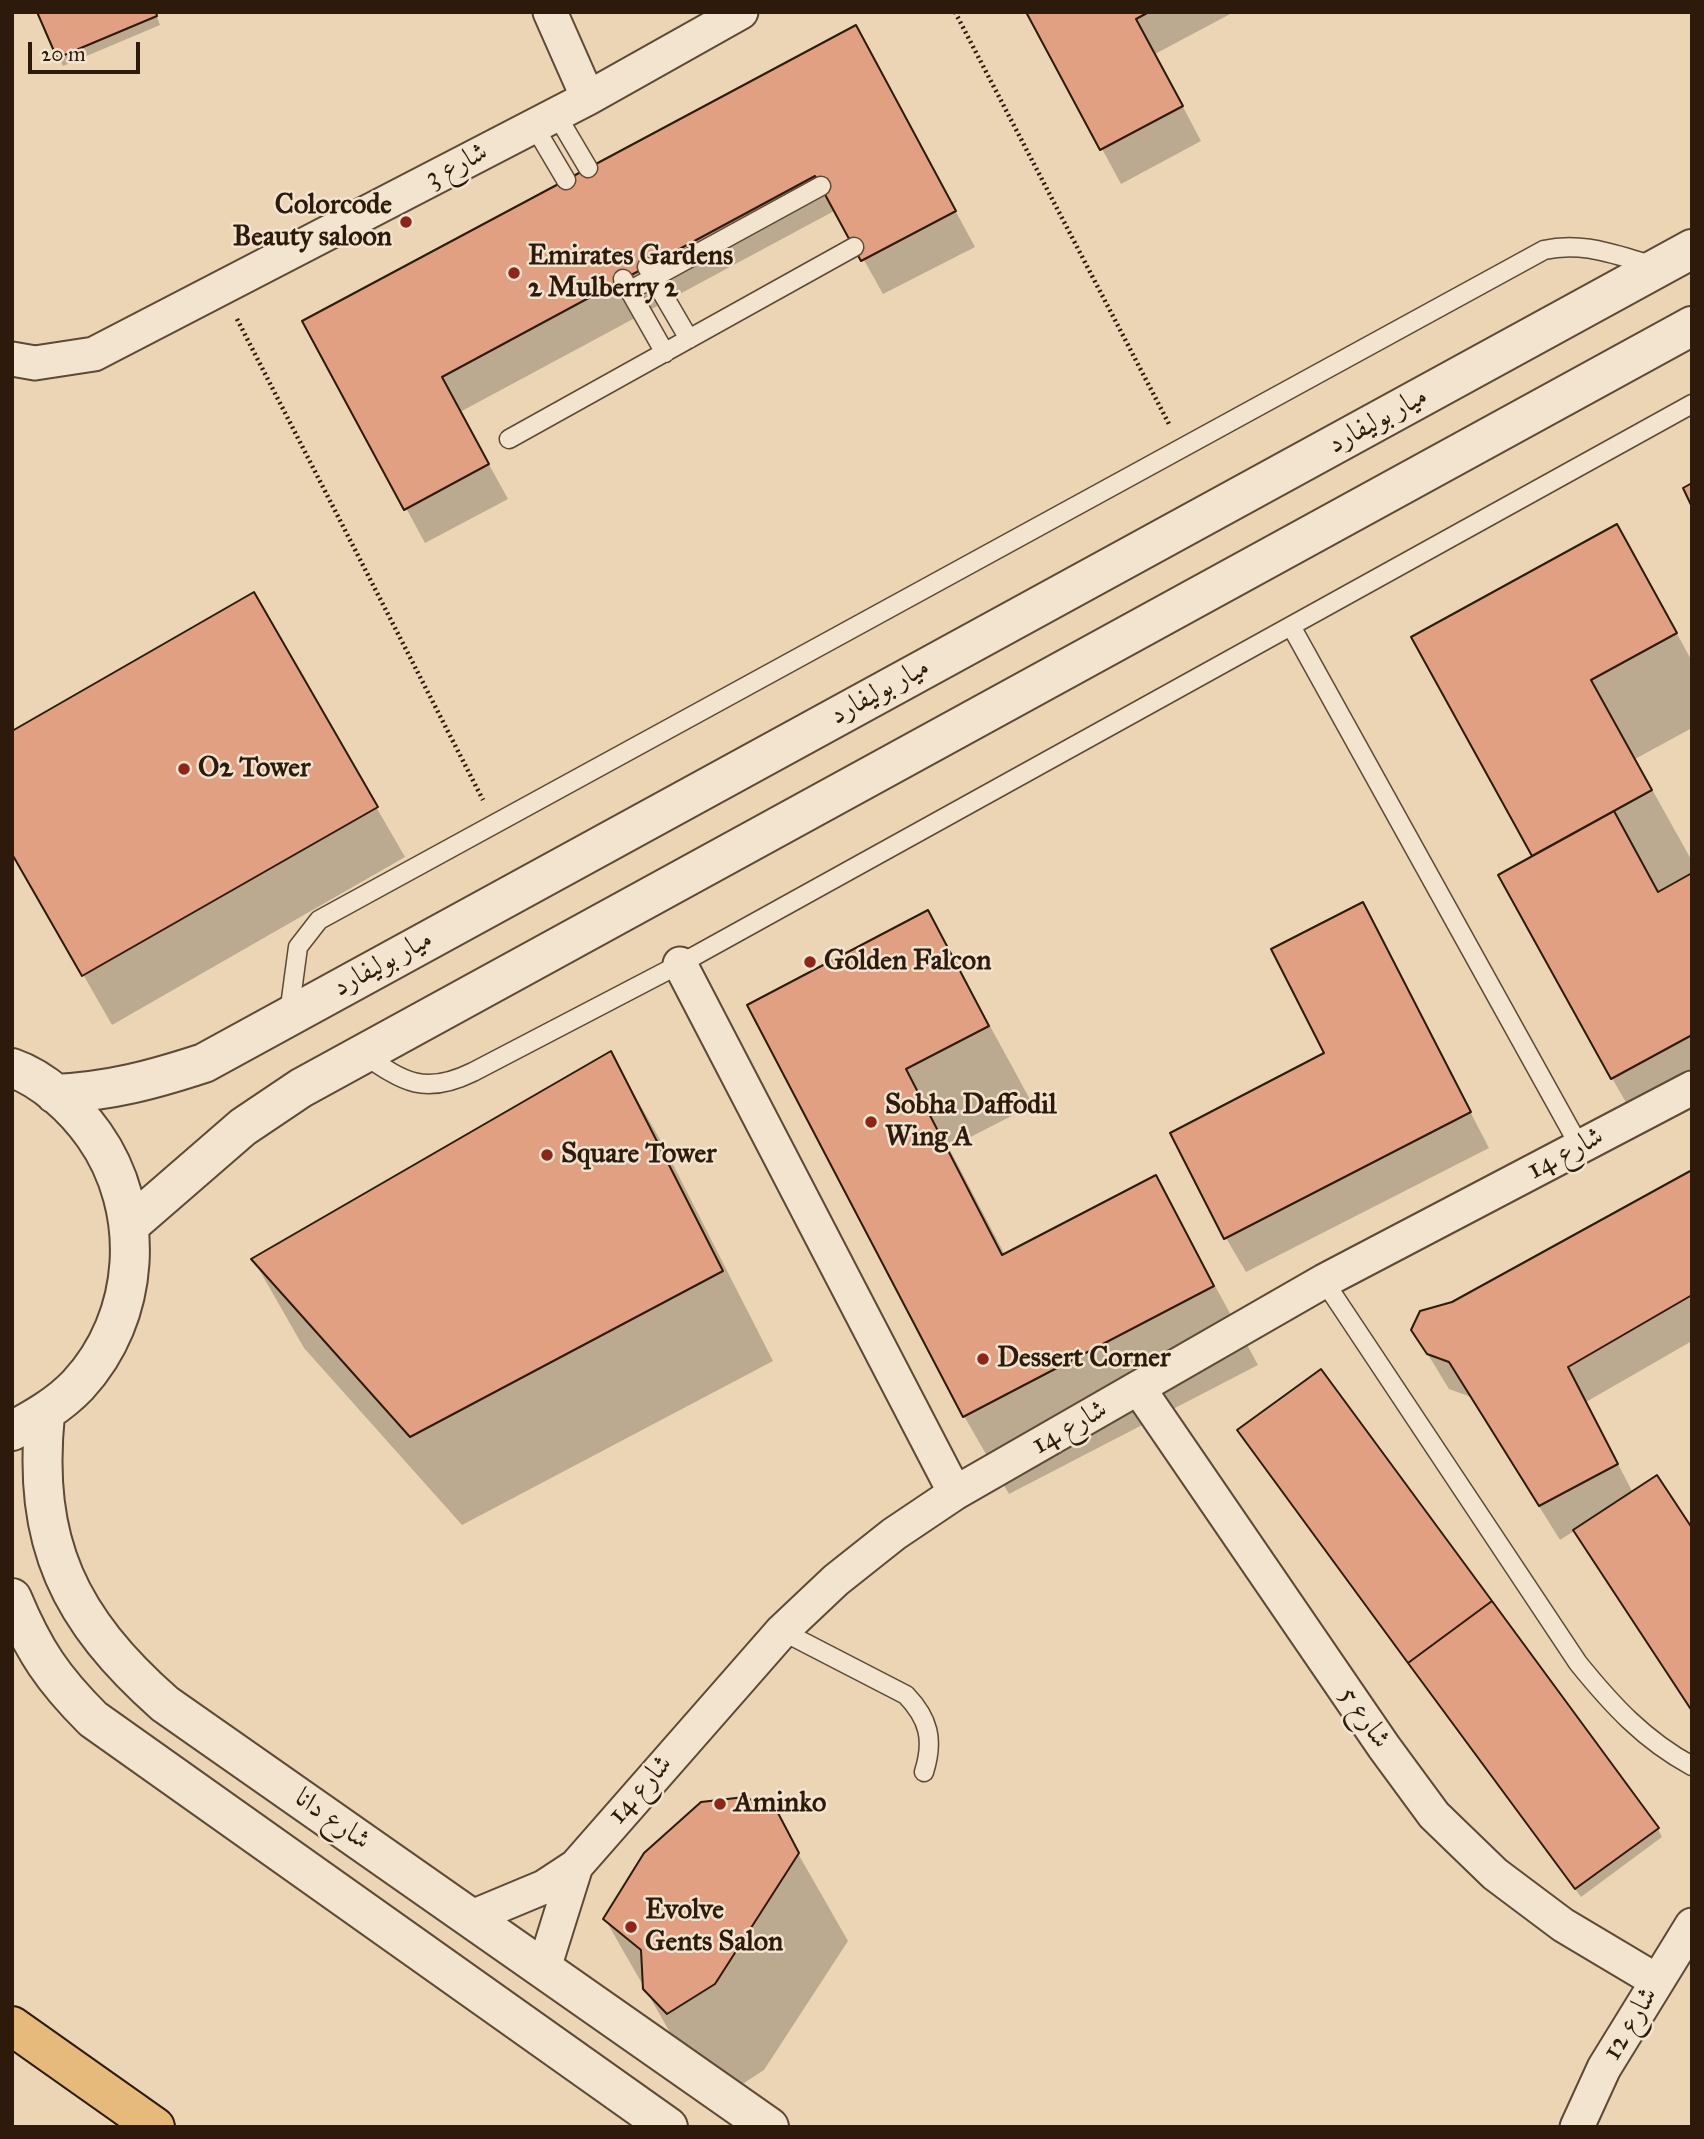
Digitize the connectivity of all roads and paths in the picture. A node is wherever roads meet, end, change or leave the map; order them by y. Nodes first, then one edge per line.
1 (550, 12) edge
2 (741, 12) edge
3 (955, 12) edge
4 (588, 98) junction
5 (545, 120) junction
6 (589, 168) dead end
7 (566, 180) dead end
8 (821, 186) dead end
9 (854, 247) dead end
10 (1675, 258) edge
11 (650, 272) junction
12 (222, 290) junction
13 (1692, 326) edge
14 (690, 338) junction
15 (665, 353) junction
16 (12, 359) edge
17 (1692, 404) edge
18 (509, 439) dead end
19 (1182, 448) junction
20 (1291, 626) junction
21 (496, 824) junction
22 (680, 964) junction
23 (289, 1015) junction
24 (363, 1054) junction
25 (12, 1068) edge
26 (1692, 1088) edge
27 (55, 1094) junction
28 (1580, 1147) junction
29 (130, 1225) junction
30 (1324, 1281) junction
31 (1139, 1389) junction
32 (28, 1422) edge
33 (955, 1493) junction
34 (12, 1598) edge
35 (782, 1631) junction
36 (1692, 1766) edge
37 (924, 1772) dead end
38 (576, 1866) junction
39 (472, 1917) junction
40 (1692, 1925) edge
41 (544, 1968) junction
42 (1657, 1982) junction
43 (12, 2015) edge
44 (12, 2026) edge
45 (110, 2095) junction
46 (156, 2127) edge
47 (668, 2127) edge
48 (769, 2127) edge
49 (1577, 2127) edge

1 - 4 street
2 - 4 street, شارع 3
3 - 19 path
4 - 5 street, شارع 3
5 - 6 lane
5 - 7 lane
5 - 12 street, شارع 3
8 - 11 lane
9 - 14 lane
10 - 19 lane
10 - 23 street, ميار بوليفارد
11 - 14 lane
11 - 15 lane
12 - 16 street, شارع 3
12 - 21 path
13 - 24 street
14 - 15 lane
15 - 18 lane
17 - 20 lane
19 - 21 lane
20 - 22 lane
20 - 28 lane
21 - 23 lane
22 - 24 lane
22 - 33 street
23 - 27 street, ميار بوليفارد
24 - 29 street
25 - 27 street
26 - 28 street, شارع 14
27 - 29 street
28 - 30 street, شارع 14
29 - 32 street
30 - 31 street, شارع 14
30 - 36 lane
31 - 33 street, شارع 14
31 - 42 street, شارع 5
32 - 39 street, شارع دانا
33 - 35 street, شارع 14
34 - 47 street, شارع دانا
35 - 37 lane
35 - 38 street, شارع 14
38 - 39 street, شارع 14
38 - 41 street, شارع 14
39 - 41 street, شارع دانا
40 - 42 street, شارع 12
41 - 48 street, شارع دانا
42 - 49 street, شارع 12
43 - 45 highway
44 - 45 highway
45 - 46 highway

